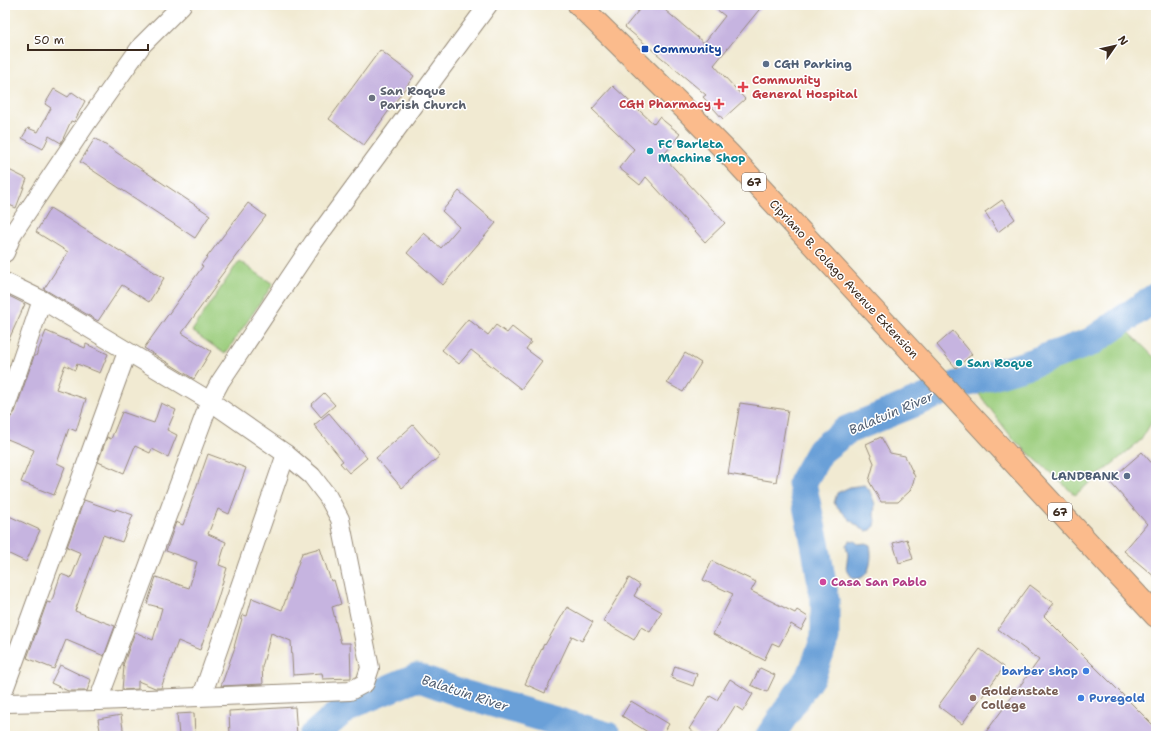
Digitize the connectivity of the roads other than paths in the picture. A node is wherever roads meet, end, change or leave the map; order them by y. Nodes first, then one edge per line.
1 (182, 5) edge
2 (488, 5) edge
3 (579, 5) edge
4 (5, 253) edge
5 (5, 282) edge
6 (42, 300) junction
7 (127, 352) junction
8 (210, 401) junction
9 (5, 409) edge
10 (286, 454) junction
11 (1156, 616) edge
12 (5, 687) edge
13 (202, 696) junction
14 (98, 701) junction
15 (5, 703) edge

1 - 4 street
2 - 8 street
3 - 11 main road, Cipriano B. Colago Avenue Extension / 67
5 - 6 street
6 - 7 street
6 - 9 street
7 - 8 street
7 - 12 street
8 - 10 street
8 - 14 street
10 - 13 street
10 - 13 street
13 - 14 street
14 - 15 street

